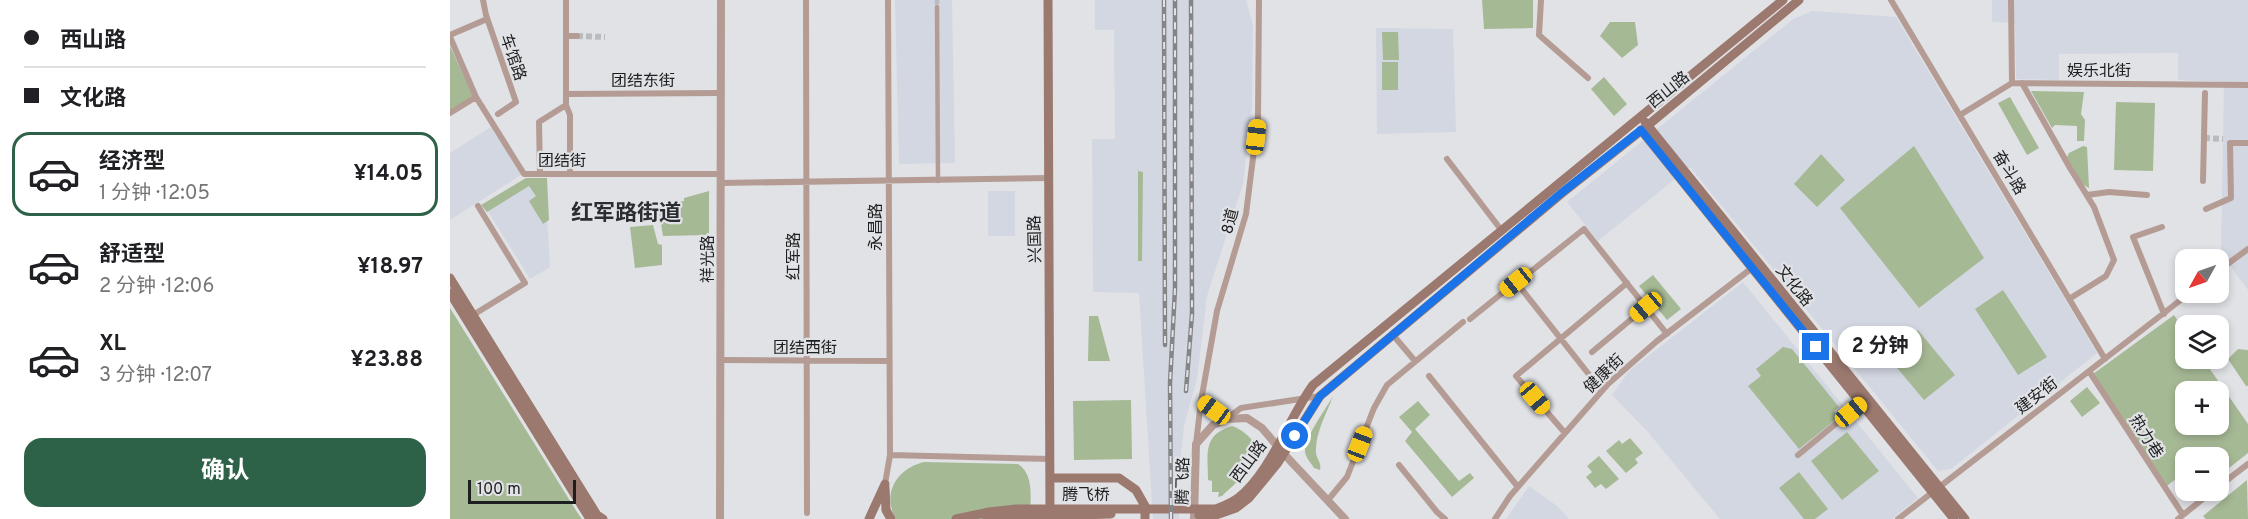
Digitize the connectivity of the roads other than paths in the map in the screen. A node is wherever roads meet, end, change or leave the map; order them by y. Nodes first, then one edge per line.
1 (483, 0) edge
2 (566, 0) edge
3 (721, 0) edge
4 (806, 0) edge
5 (888, 0) edge
6 (1048, 0) edge
7 (1258, 0) edge
8 (1540, 0) edge
9 (1799, 0) edge
10 (1891, 0) edge
11 (2011, 0) edge
12 (1782, 1) edge
13 (937, 8) tunnel mouth
14 (487, 18) junction
15 (450, 36) edge
16 (566, 36) junction
17 (577, 36) tunnel mouth
18 (1588, 78) dead end
19 (2012, 83) junction
20 (2022, 83) junction
21 (2248, 85) edge
22 (721, 93) junction
23 (2205, 93) dead end
24 (566, 94) junction
25 (476, 97) junction
26 (566, 105) junction
27 (450, 113) edge
28 (498, 114) dead end
29 (1960, 115) junction
30 (1643, 123) junction
31 (2223, 139) tunnel mouth
32 (2230, 143) junction
33 (2248, 143) edge
34 (1447, 159) dead end
35 (540, 174) junction
36 (570, 174) junction
37 (721, 174) junction
38 (1048, 178) junction
39 (938, 181) junction
40 (2203, 181) dead end
41 (806, 182) junction
42 (888, 182) junction
43 (721, 183) junction
44 (2086, 195) junction
45 (2146, 195) dead end
46 (478, 206) dead end
47 (2206, 209) dead end
48 (2162, 227) dead end
49 (1502, 231) junction
50 (2248, 249) edge
51 (2229, 263) edge
52 (1758, 272) junction
53 (1529, 273) dead end
54 (450, 278) edge
55 (1627, 283) junction
56 (450, 293) edge
57 (2069, 298) junction
58 (2178, 303) edge
59 (1646, 307) junction
60 (2164, 314) junction
61 (473, 315) junction
62 (1470, 318) dead end
63 (1463, 322) dead end
64 (1667, 334) junction
65 (1393, 335) junction
66 (1561, 338) junction
67 (1592, 352) dead end
68 (2105, 359) junction
69 (721, 360) junction
70 (807, 360) junction
71 (1415, 361) junction
72 (889, 362) junction
73 (2088, 371) junction
74 (1430, 376) dead end
75 (1602, 391) junction
76 (1320, 396) junction
77 (1303, 398) junction
78 (1201, 401) junction
79 (1861, 403) junction
80 (1226, 419) junction
81 (1565, 433) junction
82 (1196, 444) junction
83 (1281, 451) junction
84 (890, 455) junction
85 (1798, 455) dead end
86 (1051, 459) junction
87 (2248, 464) edge
88 (1399, 465) dead end
89 (1052, 478) junction
90 (2229, 479) edge
91 (885, 484) junction
92 (1518, 487) junction
93 (1935, 489) junction
94 (1328, 500) junction
95 (2201, 501) edge
96 (1107, 509) junction
97 (1216, 512) junction
98 (807, 513) dead end
99 (1046, 515) edge
100 (1091, 517) edge
101 (2181, 517) edge
102 (590, 519) edge
103 (603, 519) edge
104 (720, 519) edge
105 (870, 519) edge
106 (891, 519) edge
107 (956, 519) edge
108 (984, 519) edge
109 (1145, 519) edge
110 (1194, 519) edge
111 (1345, 519) edge
112 (1445, 519) edge
113 (1495, 519) edge
114 (1898, 519) edge
115 (1954, 519) edge
116 (1965, 519) edge

1 - 14 street, 车馆路
2 - 16 street
3 - 22 street, 祥光路
4 - 41 street, 红军路
5 - 42 street, 永昌路
6 - 38 main road, 兴国路
7 - 78 street, 8道
8 - 18 street
9 - 30 main road, 西山路
10 - 29 street, 奋斗路
11 - 19 street
12 - 30 main road, 西山路
13 - 39 street
14 - 15 street, 团结街
14 - 28 street, 车馆路
15 - 25 street, 团结街
16 - 17 street
16 - 24 street
19 - 20 street, 娱乐北街
19 - 29 street
20 - 21 street, 娱乐北街
20 - 44 street
22 - 24 street, 团结东街
22 - 37 street, 祥光路
23 - 40 street
24 - 26 street
25 - 27 street
25 - 35 street, 团结街
26 - 35 street
26 - 36 street
29 - 57 street, 奋斗路
30 - 49 main road, 西山路
30 - 52 main road, 文化路
30 - 65 main road, 西山路
31 - 32 street
32 - 33 street
32 - 47 street
34 - 49 street
35 - 36 street, 团结街
36 - 37 street, 团结街
37 - 43 street, 祥光路
38 - 39 street
38 - 86 main road, 兴国路
39 - 42 street
41 - 42 street
41 - 43 street
41 - 70 street, 红军路
42 - 72 street, 永昌路
43 - 69 street, 祥光路
44 - 45 street
44 - 57 street
46 - 61 street
48 - 60 street
49 - 77 main road, 西山路
50 - 51 street
52 - 64 street, 健康街
52 - 79 main road, 文化路
52 - 93 main road, 文化路
53 - 55 street
54 - 61 main road
55 - 59 street
55 - 66 street
56 - 102 main road
57 - 68 street, 奋斗路
58 - 60 street, 建安街
59 - 64 street
59 - 67 street
60 - 68 street, 建安街
61 - 103 main road
62 - 66 street
63 - 71 street
64 - 75 street, 健康街
65 - 71 street
65 - 76 main road, 西山路
66 - 75 street
66 - 81 street
68 - 73 street, 建安街
69 - 70 street, 团结西街
69 - 104 street, 祥光路
70 - 72 street, 团结西街
70 - 98 street, 红军路
71 - 94 street
72 - 84 street, 永昌路
73 - 93 street, 建安街
73 - 101 street, 热力巷
74 - 92 street
75 - 81 street, 健康街
76 - 77 street
76 - 83 main road, 西山路
77 - 80 street
77 - 83 main road, 西山路
78 - 80 street
78 - 82 street, 8道
79 - 85 street
79 - 93 main road, 文化路
80 - 82 street
80 - 83 street
81 - 92 street, 健康街
82 - 110 street, 腾飞路
83 - 94 street
83 - 97 main road, 西山路
84 - 86 street
84 - 91 street, 永昌路
86 - 89 main road, 兴国路
87 - 90 street
88 - 112 street
89 - 99 main road, 兴国路
89 - 109 main road
91 - 105 main road
91 - 106 main road
92 - 113 street, 健康街
93 - 114 street, 建安街
93 - 115 main road, 文化路
93 - 116 main road, 文化路
94 - 111 street
95 - 101 street
96 - 97 main road, 腾飞桥
96 - 99 main road, 腾飞桥
96 - 100 main road
97 - 100 main road, 腾飞桥
99 - 100 main road, 腾飞桥
99 - 107 main road, 腾飞桥
99 - 108 main road, 腾飞桥

